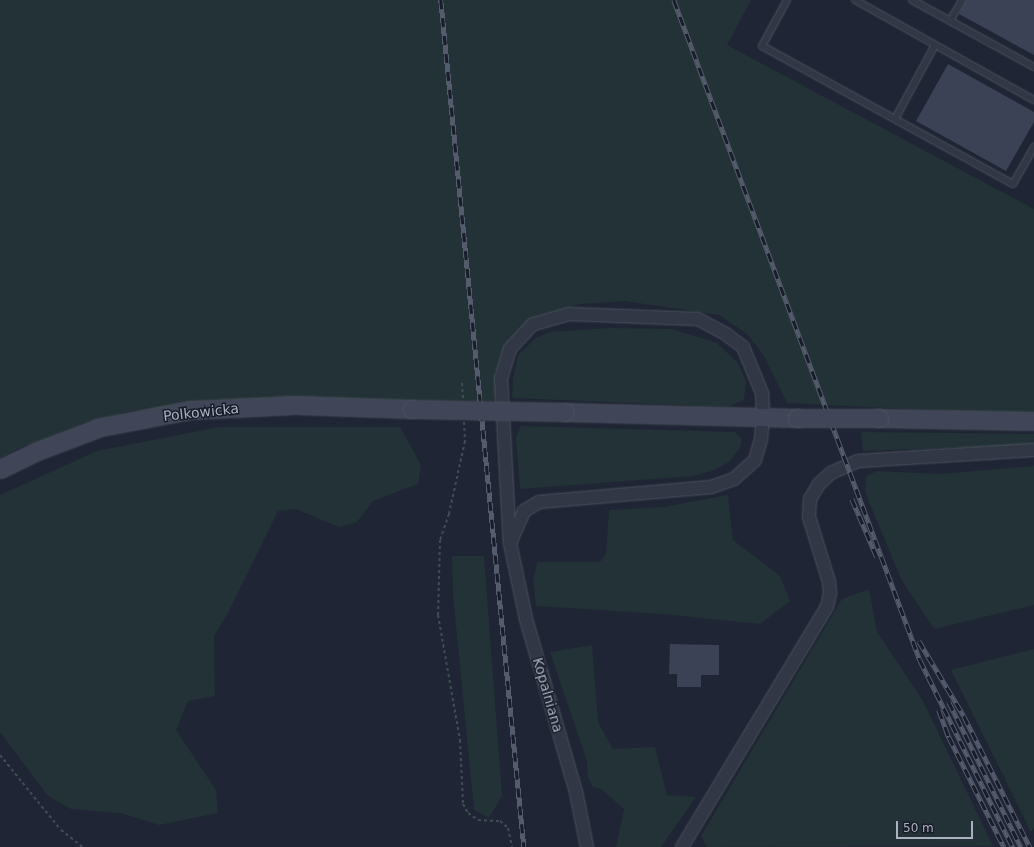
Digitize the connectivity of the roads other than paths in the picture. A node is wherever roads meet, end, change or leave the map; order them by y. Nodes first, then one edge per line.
1 (787, 0) edge
2 (855, 0) edge
3 (912, 0) edge
4 (962, 0) edge
5 (950, 21) junction
6 (936, 45) junction
7 (1034, 67) edge
8 (1034, 100) edge
9 (895, 119) junction
10 (1034, 147) edge
11 (763, 416) junction
12 (1034, 421) edge
13 (1034, 450) edge
14 (0, 469) edge
15 (510, 543) junction
16 (587, 847) edge
17 (682, 847) edge

1 - 9 lane
2 - 6 lane
3 - 5 lane
4 - 5 lane
5 - 7 lane
6 - 8 lane
6 - 9 lane
9 - 10 lane
11 - 12 main road, Polkowicka, bridge
11 - 14 main road, Polkowicka, bridge
11 - 15 street, Kopalniana
11 - 15 street, Kopalniana
13 - 17 street
15 - 16 street, Kopalniana

